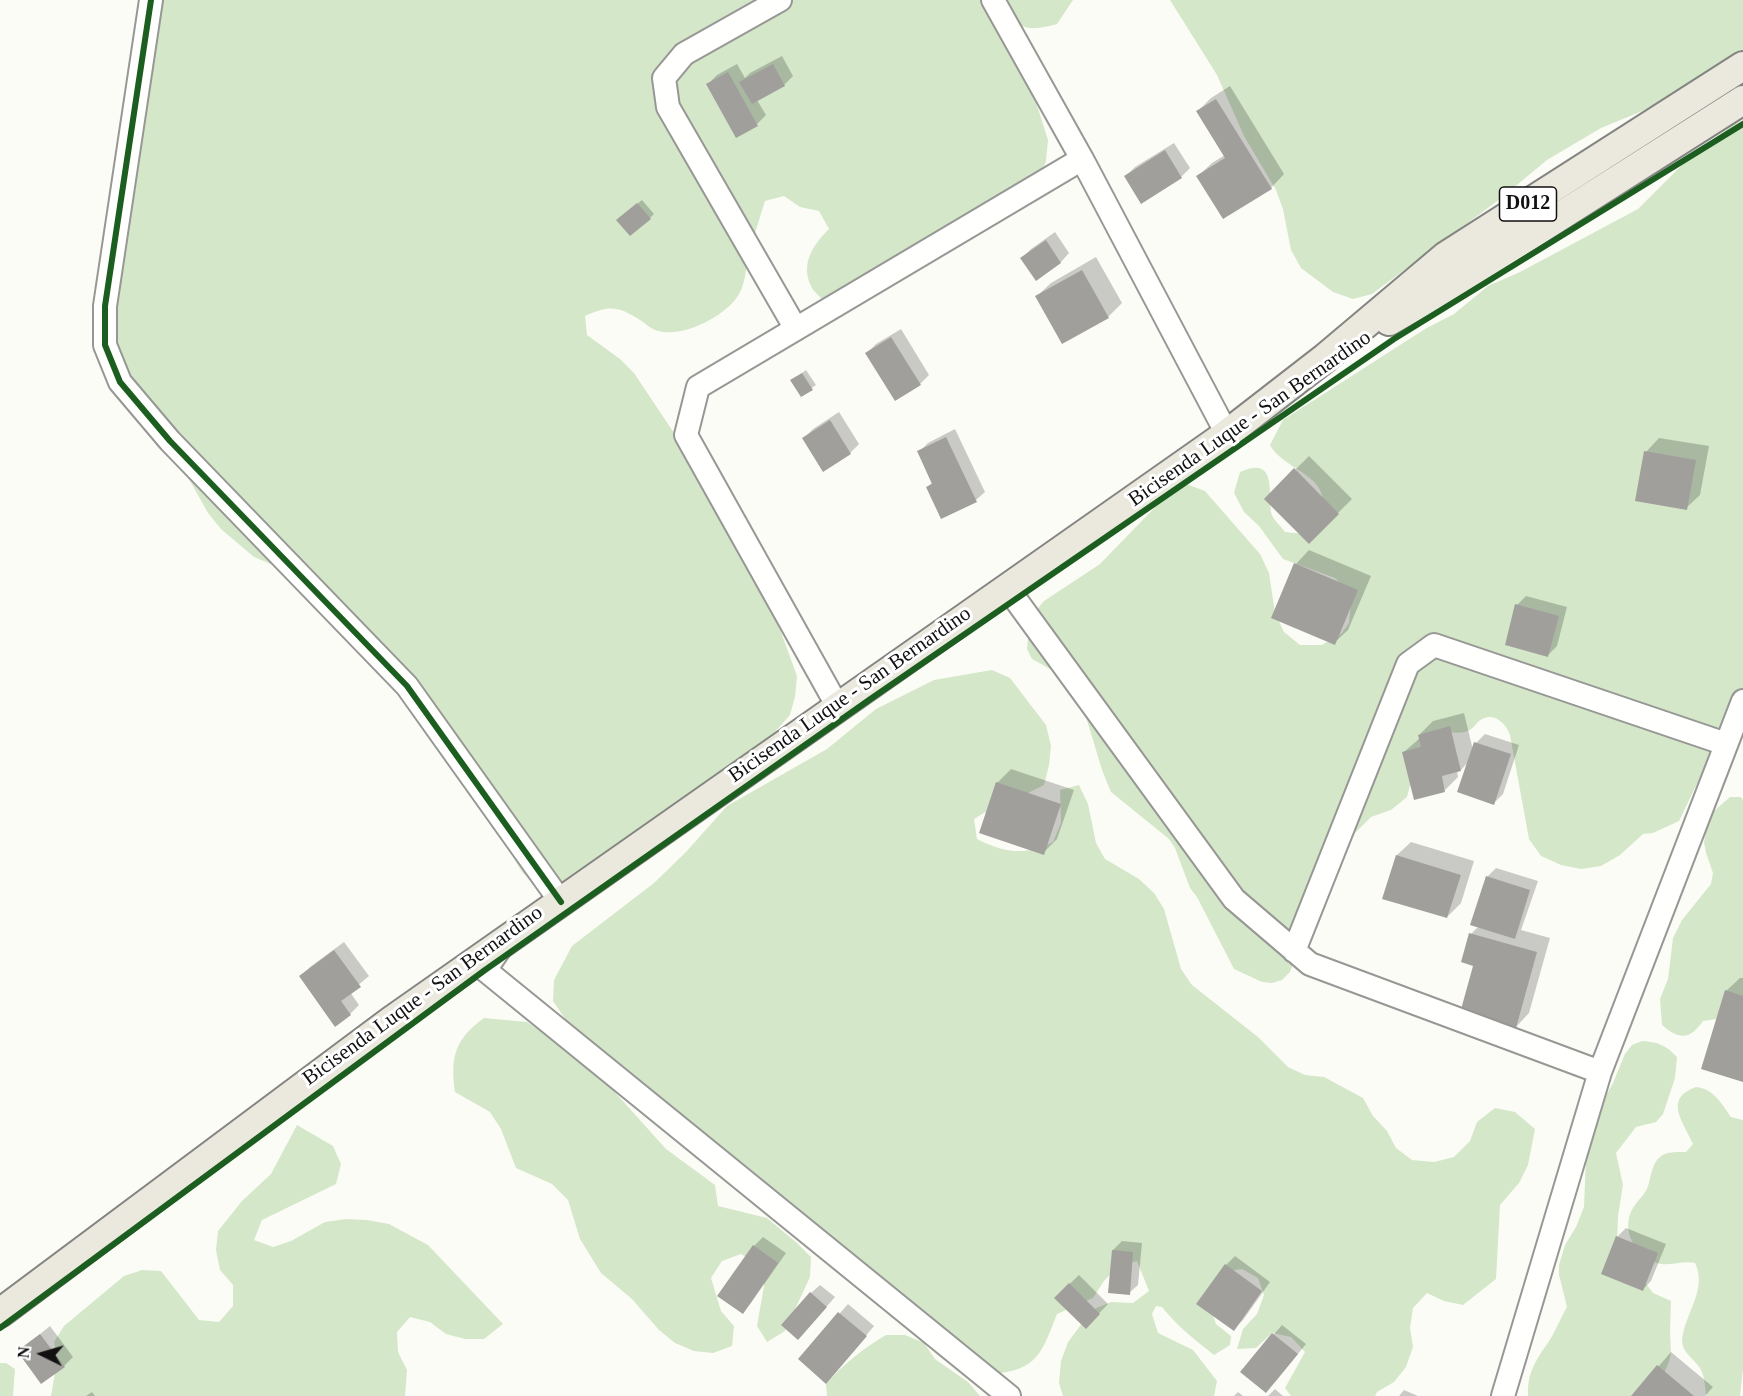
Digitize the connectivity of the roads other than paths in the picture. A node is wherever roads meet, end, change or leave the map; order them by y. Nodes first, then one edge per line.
1 (151, 0) edge
2 (780, 0) edge
3 (993, 0) edge
4 (1743, 66) edge
5 (1743, 100) edge
6 (1082, 159) junction
7 (796, 329) junction
8 (1325, 358) junction
9 (1227, 434) junction
10 (1013, 584) junction
11 (1743, 700) edge
12 (838, 707) junction
13 (1726, 744) junction
14 (561, 902) junction
15 (505, 941) junction
16 (1294, 951) junction
17 (1600, 1072) junction
18 (0, 1313) edge
19 (1009, 1396) edge
20 (1503, 1396) edge

1 - 14 street
2 - 7 street
3 - 6 street
4 - 8 main road, D012
5 - 8 main road, D012
6 - 7 street
6 - 9 street
7 - 12 street
8 - 9 main road, D012
9 - 10 main road, D012
10 - 12 main road, D012
10 - 16 street
11 - 13 street
12 - 14 main road, D012
13 - 16 street
13 - 17 street
14 - 15 main road, D012
15 - 18 main road, D012
15 - 19 street
16 - 17 street
17 - 20 street

